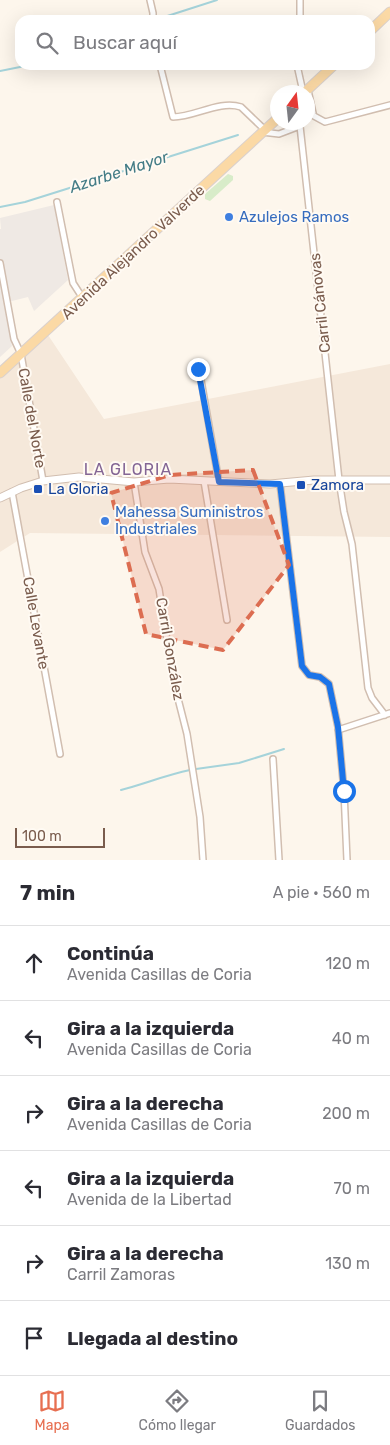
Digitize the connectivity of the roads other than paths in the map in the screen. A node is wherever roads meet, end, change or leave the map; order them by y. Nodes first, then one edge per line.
1 (150, 0) edge
2 (300, 0) edge
3 (390, 12) edge
4 (153, 15) edge
5 (300, 15) edge
6 (375, 26) edge
7 (161, 70) edge
8 (298, 70) edge
9 (329, 70) edge
10 (303, 85) edge
11 (313, 85) edge
12 (390, 105) edge
13 (315, 117) edge
14 (270, 125) edge
15 (263, 131) junction
16 (57, 202) dead end
17 (0, 263) edge
18 (82, 297) junction
19 (21, 354) junction
20 (198, 369) dead end
21 (0, 373) edge
22 (339, 480) junction
23 (390, 480) edge
24 (43, 481) junction
25 (204, 481) junction
26 (134, 482) junction
27 (219, 482) junction
28 (280, 484) junction
29 (12, 492) junction
30 (0, 498) edge
31 (226, 620) dead end
32 (388, 714) edge
33 (338, 730) junction
34 (60, 754) dead end
35 (272, 759) dead end
36 (203, 860) edge
37 (279, 860) edge
38 (347, 860) edge

1 - 4 street
2 - 5 street
3 - 6 main road
7 - 15 street
8 - 10 street
9 - 11 main road
12 - 13 street
14 - 15 main road, Avenida Alejandro Valverde
15 - 18 main road, Avenida Alejandro Valverde
15 - 22 street, Carril Cánovas
16 - 18 street
17 - 19 street, Calle del Norte
18 - 19 main road, Avenida Alejandro Valverde
19 - 21 main road, Avenida Alejandro Valverde
19 - 24 street, Calle del Norte
20 - 27 street
22 - 23 street
22 - 28 street
22 - 32 street, Carril Cánovas
24 - 26 street
24 - 29 street
25 - 26 street
25 - 27 street
25 - 31 street
26 - 36 street, Carril González
27 - 28 street
28 - 33 street
29 - 30 street
29 - 34 street, Calle Levante
32 - 33 street
33 - 38 street
35 - 37 street

